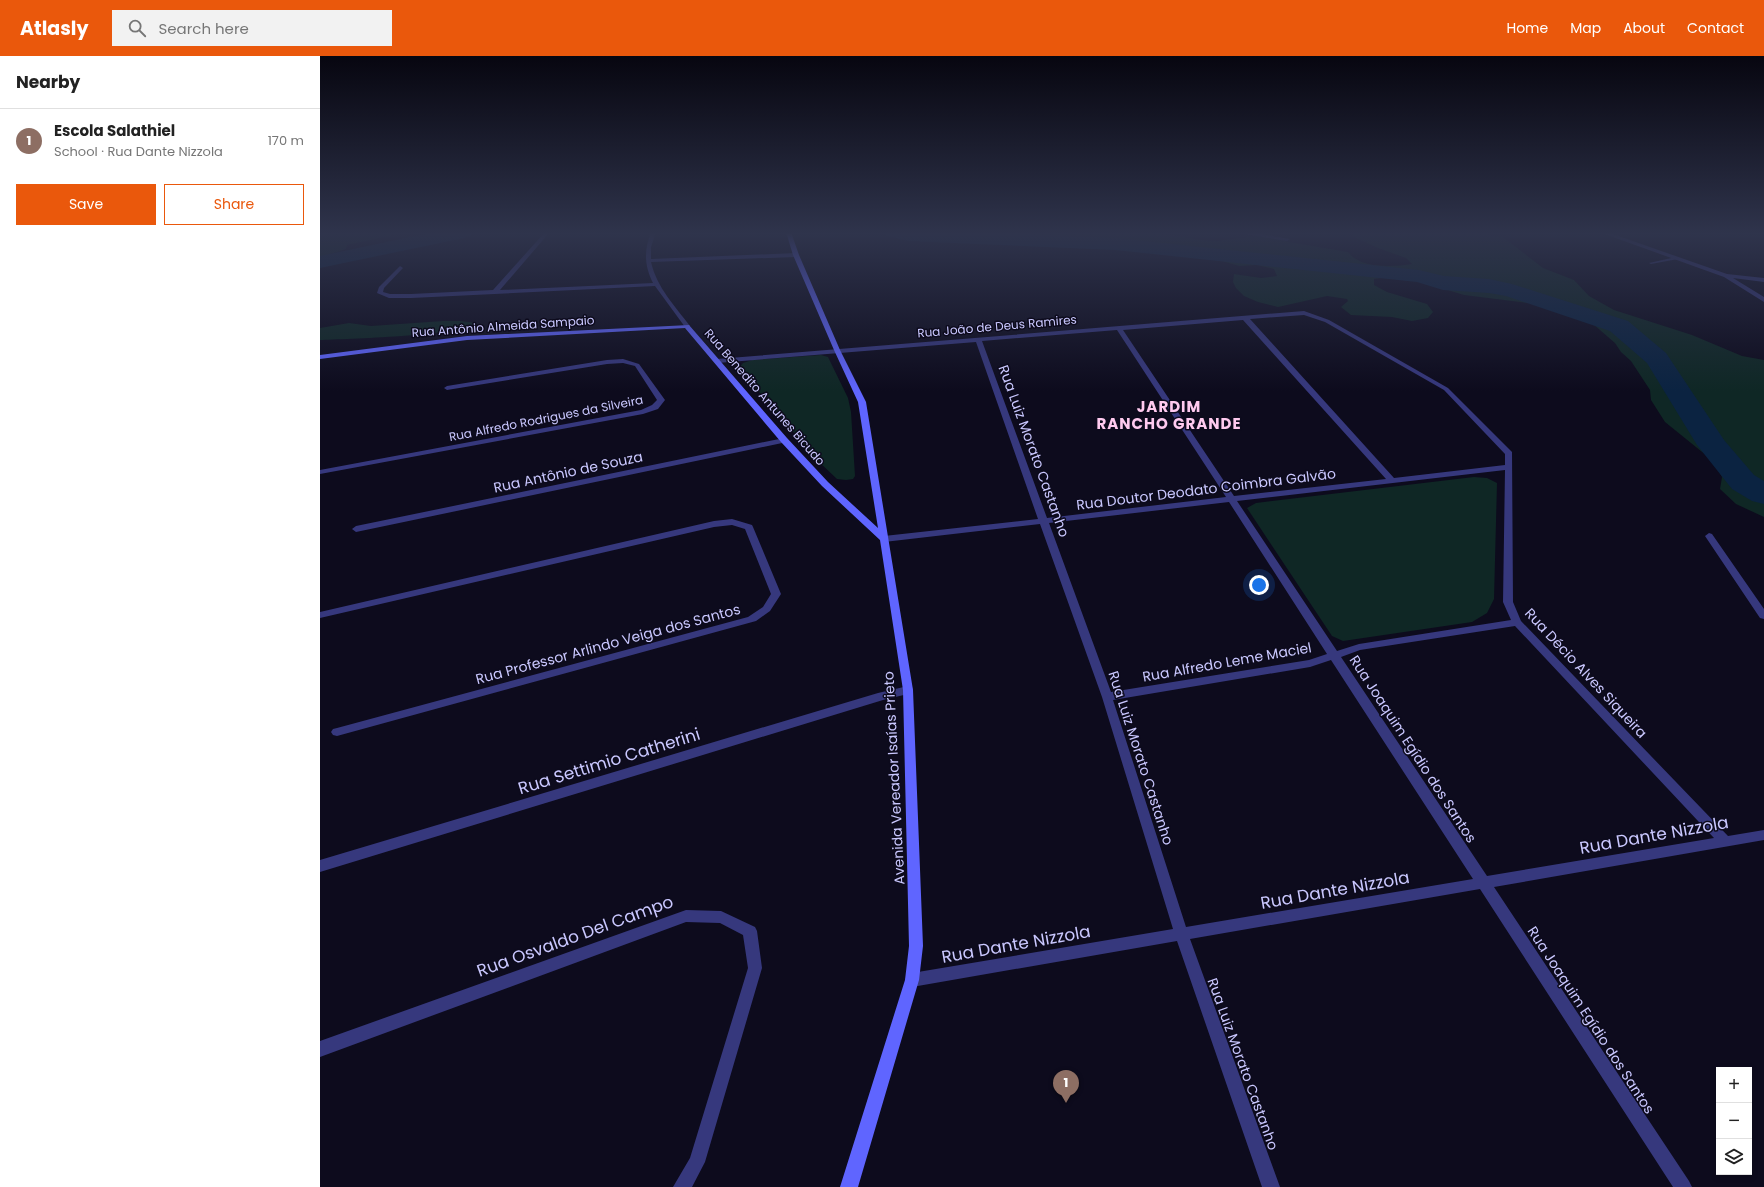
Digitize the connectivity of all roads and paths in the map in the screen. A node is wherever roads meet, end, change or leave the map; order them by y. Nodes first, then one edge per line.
1 (656, 284) edge
2 (384, 285) edge
3 (501, 285) edge
4 (640, 285) edge
5 (809, 285) edge
6 (1740, 285) edge
7 (495, 292) junction
8 (1764, 300) edge
9 (1304, 313) joint
10 (1245, 318) junction
11 (688, 326) junction
12 (1119, 328) junction
13 (978, 339) junction
14 (837, 350) junction
15 (320, 357) edge
16 (717, 361) junction
17 (448, 388) dead end
18 (784, 440) junction
19 (1508, 468) junction
20 (320, 472) edge
21 (1393, 481) junction
22 (1232, 499) junction
23 (1043, 521) junction
24 (356, 528) dead end
25 (1709, 536) dead end
26 (884, 540) junction
27 (320, 615) edge
28 (1764, 616) edge
29 (1517, 622) junction
30 (1333, 654) junction
31 (908, 690) junction
32 (1107, 697) junction
33 (337, 732) dead end
34 (1764, 835) edge
35 (1725, 841) junction
36 (320, 866) edge
37 (1483, 883) junction
38 (1181, 934) junction
39 (912, 980) junction
40 (320, 1049) edge
41 (682, 1187) edge
42 (849, 1187) edge
43 (1271, 1187) edge
44 (1683, 1187) edge

1 - 11 street, Rua Benedito Antunes Bicudo
2 - 7 street
3 - 7 street
4 - 7 street
5 - 14 main road, Avenida Vereador Isaías Prieto
6 - 8 street
9 - 10 street, Rua João de Deus Ramires
9 - 19 street, Rua Décio Alves Siqueira
10 - 12 street, Rua João de Deus Ramires
10 - 21 street
11 - 15 main road, Rua Antônio Almeida Sampaio
11 - 16 main road, Rua Benedito Antunes Bicudo
12 - 13 street, Rua João de Deus Ramires
12 - 22 street, Rua Joaquim Egídio dos Santos
13 - 14 street, Rua João de Deus Ramires
13 - 23 street, Rua Luiz Morato Castanho
14 - 16 street, Rua João de Deus Ramires
14 - 26 main road, Avenida Vereador Isaías Prieto
16 - 18 main road, Rua Benedito Antunes Bicudo
17 - 20 street, Rua Alfredo Rodrigues da Silveira
18 - 24 street, Rua Antônio de Souza
18 - 26 main road, Rua Benedito Antunes Bicudo
19 - 21 street, Rua Doutor Deodato Coimbra Galvão
19 - 29 street, Rua Décio Alves Siqueira
21 - 22 street, Rua Doutor Deodato Coimbra Galvão
22 - 23 street, Rua Doutor Deodato Coimbra Galvão
22 - 30 street, Rua Joaquim Egídio dos Santos
23 - 26 street, Rua Doutor Deodato Coimbra Galvão
23 - 32 street, Rua Luiz Morato Castanho
25 - 28 street
26 - 31 main road, Avenida Vereador Isaías Prieto
27 - 33 street, Rua Professor Arlindo Veiga dos Santos
29 - 30 street, Rua Alfredo Leme Maciel
29 - 35 street, Rua Décio Alves Siqueira
30 - 32 street, Rua Alfredo Leme Maciel
30 - 37 street, Rua Joaquim Egídio dos Santos
31 - 36 street, Rua Settimio Catherini
31 - 39 main road, Avenida Vereador Isaías Prieto
32 - 38 street, Rua Luiz Morato Castanho
34 - 35 street, Rua Dante Nizzola
35 - 37 street, Rua Dante Nizzola
37 - 38 street, Rua Dante Nizzola
37 - 44 street, Rua Joaquim Egídio dos Santos
38 - 39 street, Rua Dante Nizzola
38 - 43 street, Rua Luiz Morato Castanho
39 - 42 main road, Avenida Vereador Isaías Prieto
40 - 41 street, Rua Osvaldo Del Campo

